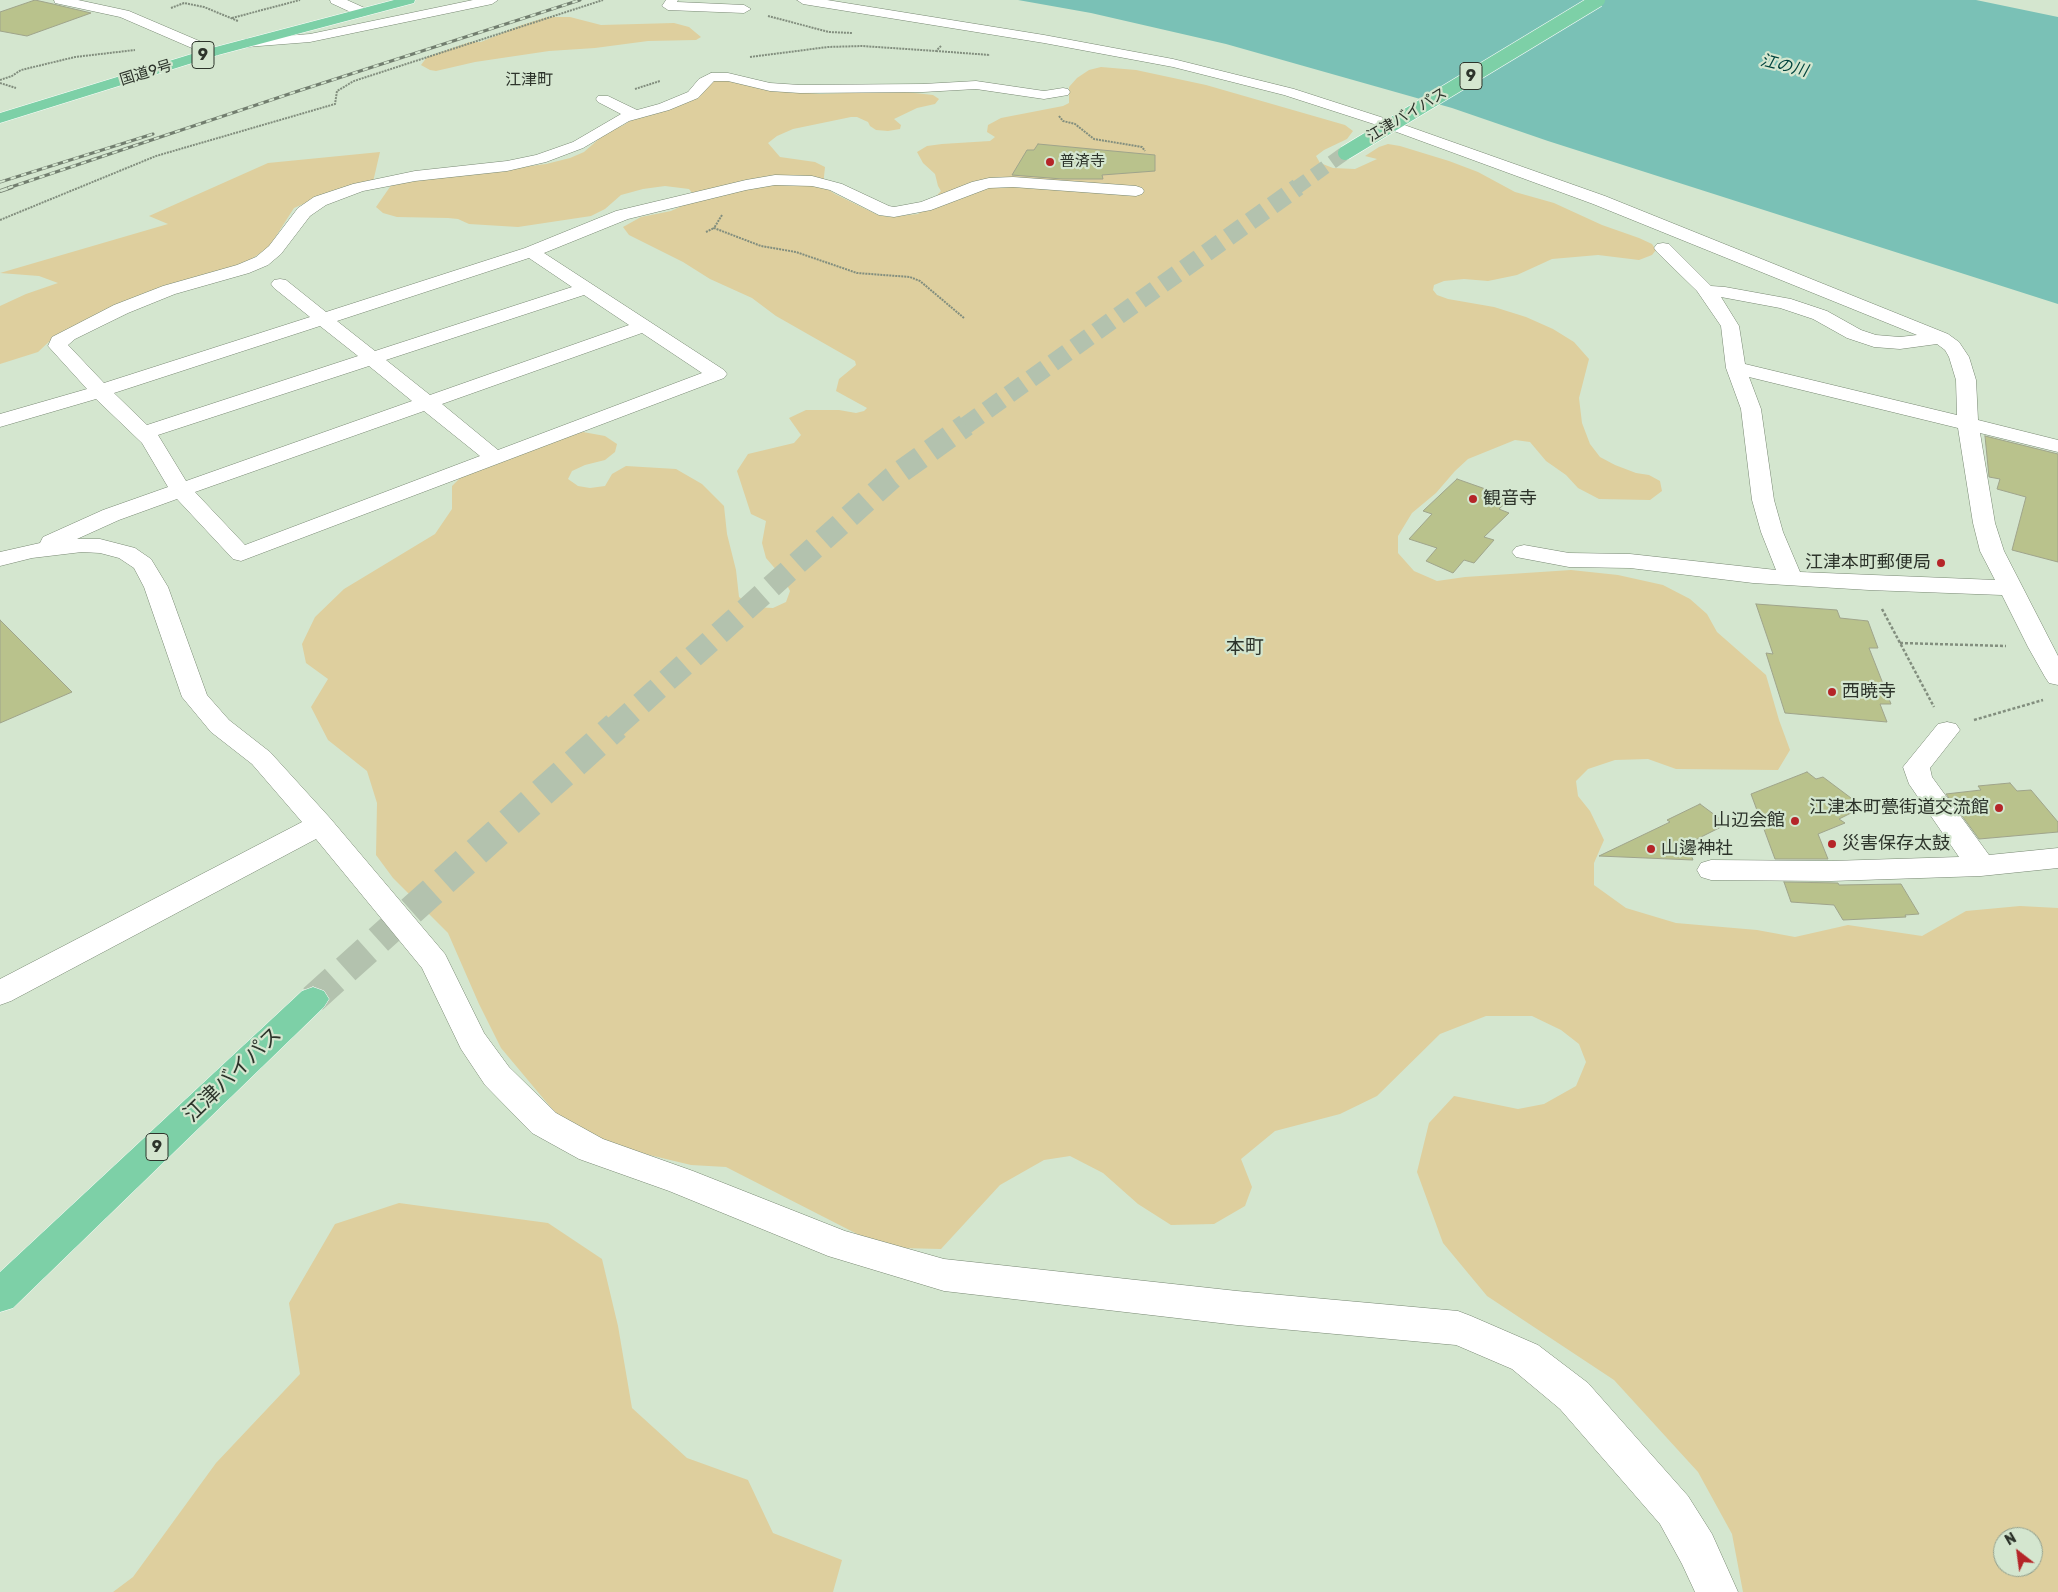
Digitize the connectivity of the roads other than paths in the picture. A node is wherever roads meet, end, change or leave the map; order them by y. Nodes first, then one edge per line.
1 (60, 0) edge
2 (336, 0) edge
3 (409, 0) edge
4 (492, 0) edge
5 (672, 0) edge
6 (804, 0) edge
7 (1598, 0) edge
8 (744, 9) dead end
9 (362, 12) junction
10 (1575, 14) joint
11 (1551, 28) junction
12 (246, 44) junction
13 (213, 52) junction
14 (802, 75) dead end
15 (835, 89) junction
16 (1063, 92) dead end
17 (603, 99) road end
18 (633, 114) junction
19 (0, 118) edge
20 (1392, 121) junction
21 (1345, 153) tunnel mouth
22 (1136, 191) dead end
23 (1663, 248) dead end
24 (531, 252) junction
25 (280, 284) dead end
26 (586, 288) junction
27 (1707, 291) junction
28 (323, 319) junction
29 (644, 326) junction
30 (1941, 338) junction
31 (372, 358) junction
32 (1736, 368) junction
33 (100, 391) junction
34 (428, 404) junction
35 (0, 421) edge
36 (1968, 424) junction
37 (144, 433) junction
38 (2058, 446) edge
39 (494, 457) junction
40 (181, 490) junction
41 (32, 551) junction
42 (1524, 552) dead end
43 (0, 559) edge
44 (1791, 578) junction
45 (2010, 588) junction
46 (2054, 688) edge
47 (1947, 730) road end
48 (320, 825) junction
49 (2058, 858) edge
50 (1981, 866) junction
51 (1711, 870) dead end
52 (0, 993) edge
53 (313, 998) tunnel mouth
54 (0, 1296) edge
55 (1717, 1592) edge

1 - 13 street
2 - 9 street
3 - 9 highway, 国道9号 / 9
4 - 12 street
5 - 8 street
6 - 20 street
7 - 10 highway, bridge
9 - 12 highway, 国道9号 / 9
10 - 11 street, bridge
11 - 20 street, bridge
11 - 21 highway, 江津バイパス / 9, bridge
12 - 13 highway, 国道9号 / 9
13 - 19 highway, 国道9号 / 9
14 - 15 street
15 - 16 street
15 - 18 street
17 - 18 street
18 - 33 street
20 - 30 street
22 - 24 street
23 - 27 street
24 - 26 street
24 - 28 street
25 - 28 street
26 - 29 street
26 - 31 street
27 - 30 street
27 - 32 street
28 - 31 street
28 - 33 street
29 - 34 street
29 - 39 street
30 - 36 street
31 - 34 street
31 - 37 street
32 - 36 street
32 - 44 street
33 - 35 street
33 - 37 street
34 - 39 street
34 - 40 street
36 - 38 street
36 - 45 street
37 - 40 street
39 - 40 street
40 - 41 street
41 - 43 street
41 - 48 street
42 - 44 street
44 - 45 street
45 - 46 street
47 - 50 street
48 - 52 street
48 - 55 street
49 - 50 street
50 - 51 street
53 - 54 highway, 江津バイパス / 9

